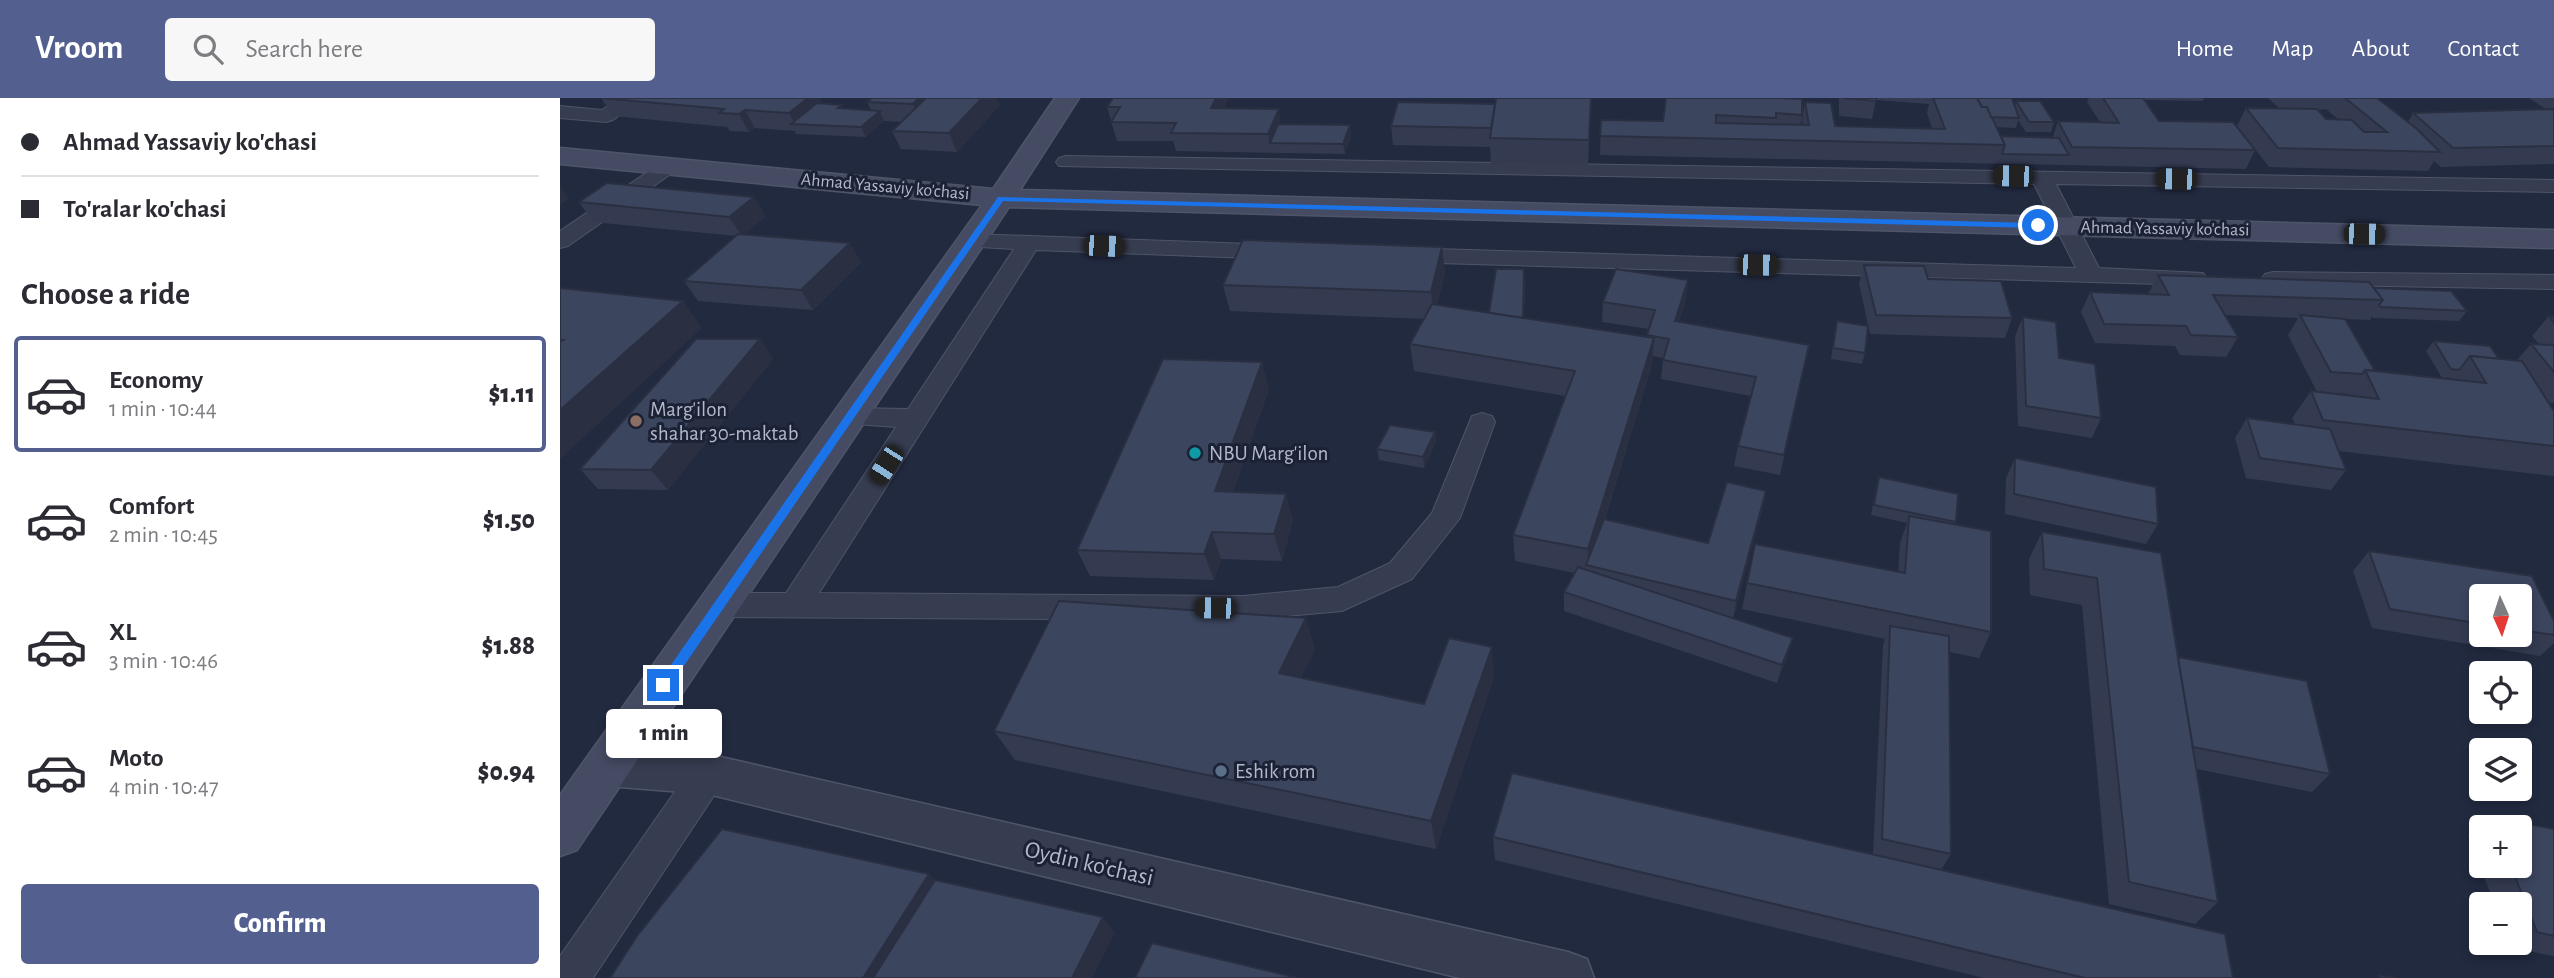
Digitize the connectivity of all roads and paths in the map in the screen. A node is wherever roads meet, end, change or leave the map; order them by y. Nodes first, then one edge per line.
1 (633, 98) edge
2 (1067, 98) edge
3 (560, 112) edge
4 (560, 156) edge
5 (1066, 162) dead end
6 (668, 167) junction
7 (2040, 176) junction
8 (2554, 186) edge
9 (1001, 198) junction
10 (2065, 226) junction
11 (2554, 239) edge
12 (560, 241) edge
13 (971, 241) junction
14 (1029, 243) junction
15 (1299, 252) edge
16 (1383, 255) edge
17 (2091, 275) junction
18 (2216, 278) edge
19 (2257, 279) edge
20 (2554, 282) edge
21 (850, 416) junction
22 (916, 418) junction
23 (1482, 422) dead end
24 (796, 604) junction
25 (719, 605) junction
26 (607, 766) junction
27 (708, 774) junction
28 (560, 834) edge
29 (569, 978) edge
30 (1568, 978) edge

1 - 3 lane
2 - 9 main road
4 - 6 main road, Ahmad Yassaviy ko'chasi
5 - 7 lane
6 - 9 main road, Ahmad Yassaviy ko'chasi
6 - 12 lane
7 - 8 lane
7 - 10 lane
9 - 10 main road, Ahmad Yassaviy ko'chasi
9 - 13 main road
10 - 11 main road, Ahmad Yassaviy ko'chasi
10 - 17 lane
13 - 14 lane
13 - 21 main road
14 - 15 lane
14 - 22 lane
16 - 17 lane
17 - 18 lane
19 - 20 lane
21 - 22 lane
21 - 25 main road
22 - 24 lane
23 - 24 lane
24 - 25 lane
25 - 26 main road
26 - 27 street, Oydin ko'chasi
26 - 28 main road
27 - 29 lane
27 - 30 street, Oydin ko'chasi

